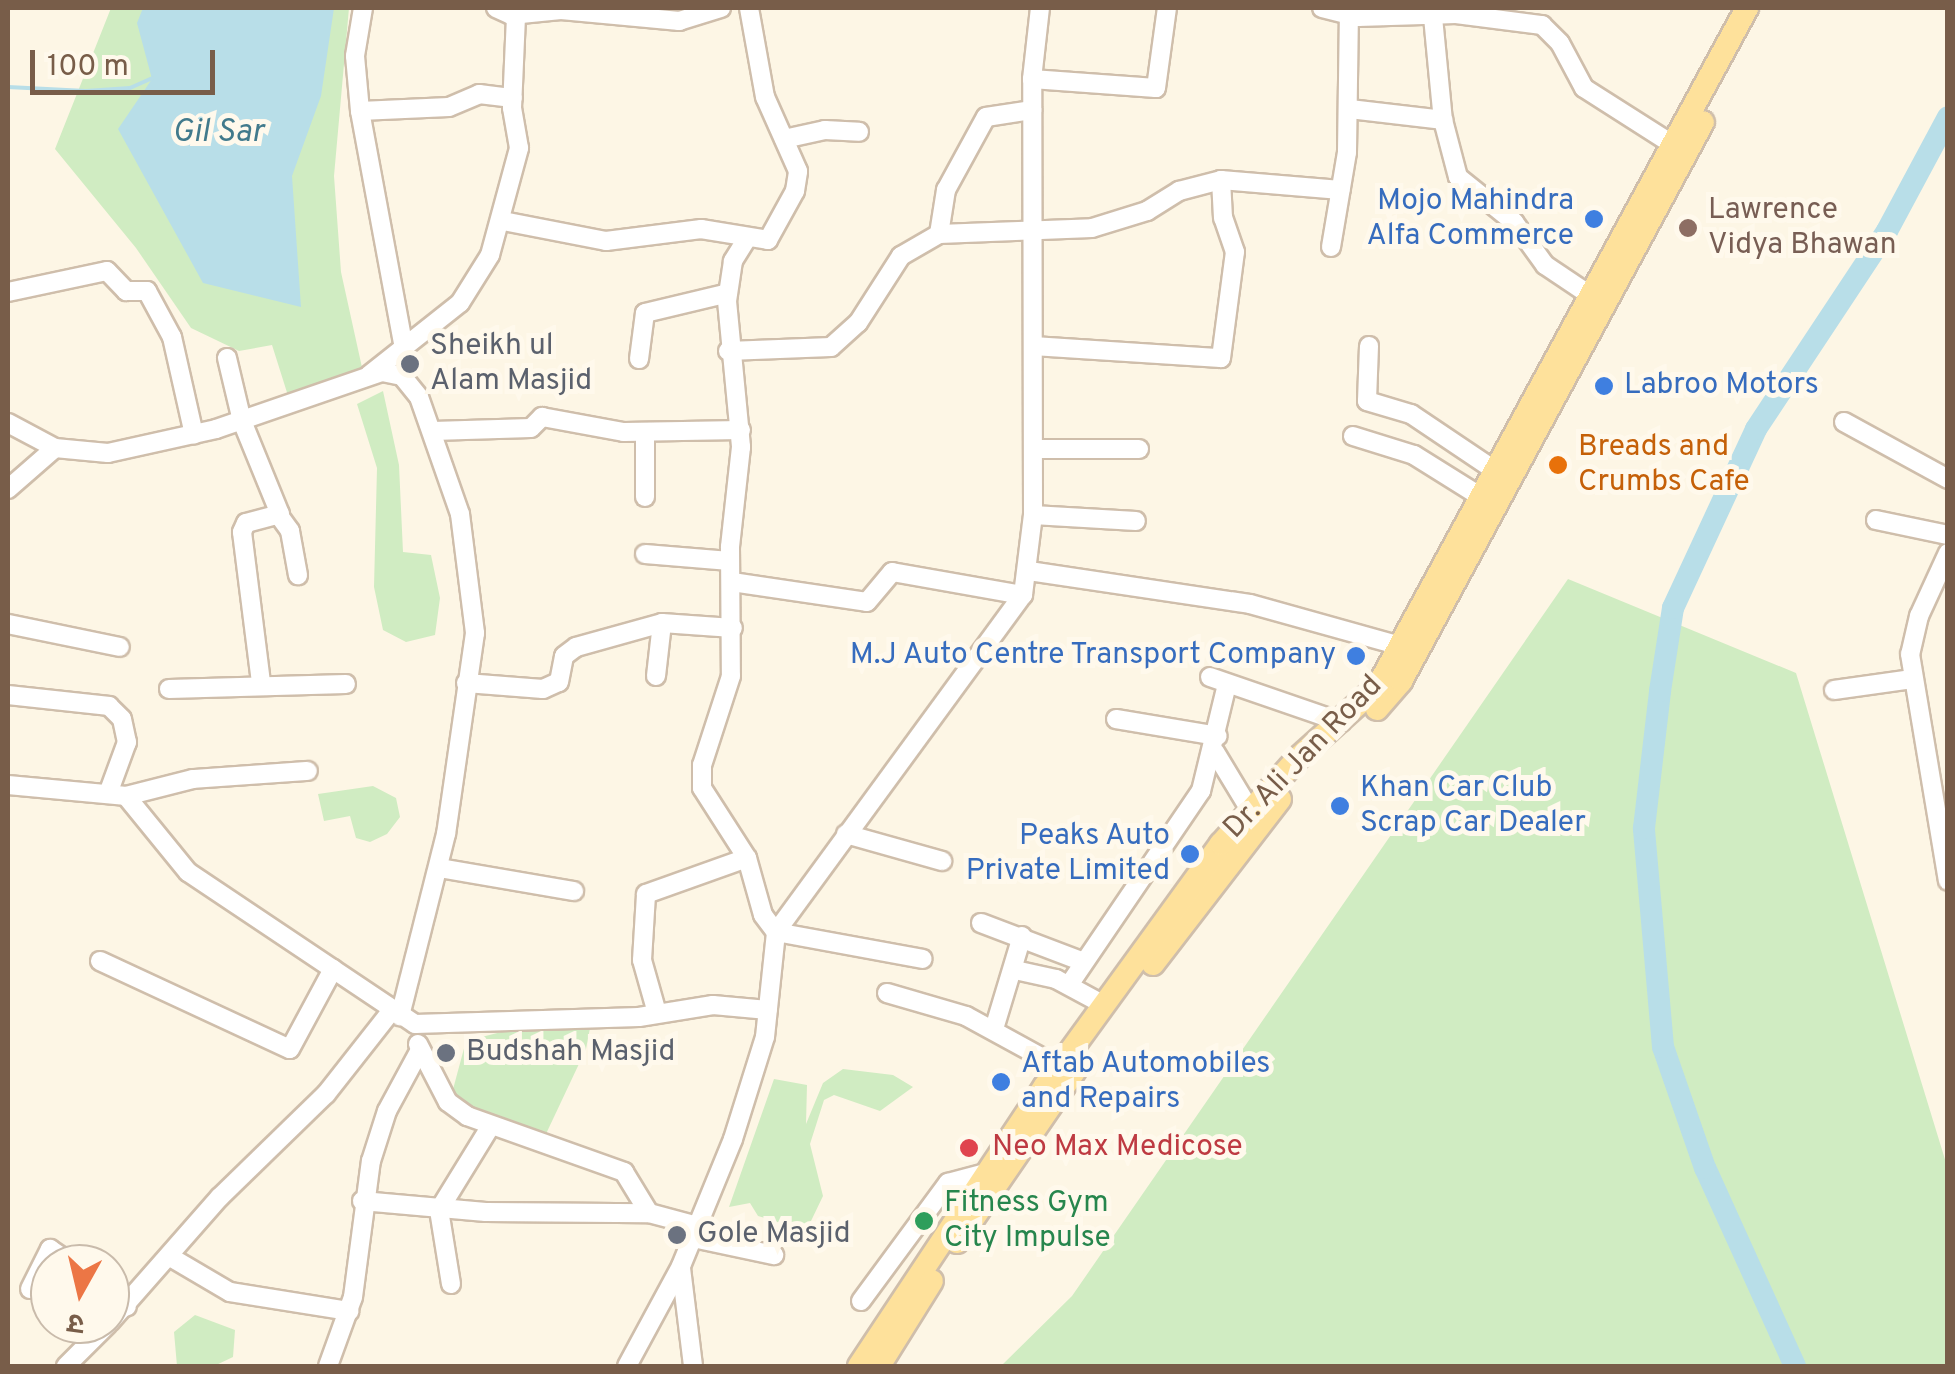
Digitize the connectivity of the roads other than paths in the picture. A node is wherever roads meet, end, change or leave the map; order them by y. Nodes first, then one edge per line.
1 (363, 8) edge
2 (496, 8) edge
3 (721, 8) edge
4 (748, 8) edge
5 (1040, 8) edge
6 (1167, 8) edge
7 (1322, 8) edge
8 (1747, 8) edge
9 (1762, 8) edge
10 (1349, 15) junction
11 (516, 16) junction
12 (1433, 17) junction
13 (1032, 80) junction
14 (513, 98) junction
15 (1032, 110) junction
16 (1350, 110) junction
17 (360, 111) junction
18 (1443, 120) junction
19 (859, 132) dead end
20 (784, 140) junction
21 (1672, 144) junction
22 (1221, 180) junction
23 (1341, 190) junction
24 (503, 222) junction
25 (1030, 232) junction
26 (939, 234) junction
27 (746, 240) junction
28 (1331, 248) dead end
29 (8, 292) edge
30 (728, 293) junction
31 (1596, 300) junction
32 (403, 343) junction
33 (1033, 346) junction
34 (1368, 346) dead end
35 (728, 351) junction
36 (227, 358) dead end
37 (639, 359) dead end
38 (368, 376) junction
39 (242, 420) junction
40 (1844, 422) dead end
41 (8, 423) edge
42 (741, 430) junction
43 (433, 431) junction
44 (645, 433) junction
45 (194, 435) junction
46 (1353, 436) dead end
47 (55, 448) junction
48 (1033, 449) junction
49 (1139, 450) dead end
50 (1492, 470) junction
51 (1948, 479) edge
52 (8, 489) edge
53 (1478, 496) junction
54 (645, 497) dead end
55 (1033, 516) junction
56 (280, 517) junction
57 (1876, 520) dead end
58 (1136, 521) dead end
59 (1948, 535) edge
60 (645, 554) dead end
61 (1948, 554) edge
62 (730, 561) junction
63 (1029, 571) junction
64 (298, 575) dead end
65 (732, 582) junction
66 (1023, 595) junction
67 (8, 624) edge
68 (662, 624) junction
69 (733, 628) junction
70 (1400, 646) junction
71 (120, 647) dead end
72 (656, 676) dead end
73 (1912, 679) junction
74 (260, 682) junction
75 (466, 683) junction
76 (346, 684) dead end
77 (169, 689) dead end
78 (1834, 690) dead end
79 (8, 695) edge
80 (1116, 718) dead end
81 (1341, 722) junction
82 (1216, 744) junction
83 (308, 771) dead end
84 (8, 785) edge
85 (117, 794) junction
86 (1250, 810) junction
87 (846, 834) junction
88 (746, 858) junction
89 (942, 861) dead end
90 (439, 868) junction
91 (1948, 881) edge
92 (574, 891) dead end
93 (981, 923) dead end
94 (776, 932) junction
95 (1022, 936) junction
96 (923, 959) dead end
97 (1080, 960) junction
98 (100, 961) dead end
99 (334, 969) junction
100 (1015, 970) junction
101 (1068, 985) junction
102 (887, 993) dead end
103 (1104, 1005) junction
104 (768, 1010) junction
105 (656, 1013) junction
106 (402, 1017) junction
107 (994, 1029) junction
108 (420, 1050) junction
109 (1059, 1067) junction
110 (490, 1127) junction
111 (985, 1174) junction
112 (362, 1201) junction
113 (439, 1210) junction
114 (650, 1213) junction
115 (695, 1232) junction
116 (774, 1255) dead end
117 (172, 1258) junction
118 (681, 1266) junction
119 (451, 1284) dead end
120 (862, 1302) dead end
121 (130, 1304) edge
122 (348, 1312) junction
123 (88, 1344) edge
124 (66, 1366) edge
125 (328, 1366) edge
126 (627, 1366) edge
127 (692, 1366) edge
128 (859, 1366) edge
129 (879, 1366) edge

1 - 17 street
2 - 11 street
3 - 11 street
4 - 20 street
5 - 13 street
6 - 13 street
7 - 10 street
8 - 21 main road, Dr. Ali Jan Road
9 - 31 main road, Dr. Ali Jan Road
10 - 12 street
10 - 16 street
11 - 14 street
12 - 18 street
12 - 21 street
13 - 15 street
14 - 17 street
14 - 24 street
15 - 25 street
15 - 26 street
16 - 18 street
16 - 23 street
17 - 32 street
18 - 31 street
19 - 20 street
20 - 27 street
21 - 31 main road, Dr. Ali Jan Road
22 - 23 street
22 - 25 street
22 - 33 street
23 - 28 street
24 - 27 street
24 - 32 street
25 - 26 street
25 - 33 street
26 - 35 street
27 - 30 street
29 - 45 street
30 - 35 street
30 - 37 street
31 - 50 main road, Dr. Ali Jan Road
31 - 129 main road, Dr. Ali Jan Road
32 - 38 street
33 - 48 street
34 - 50 street
35 - 42 street
36 - 39 street
38 - 39 street
38 - 43 street
39 - 45 street
39 - 56 street
40 - 51 street
41 - 47 street
42 - 44 street
42 - 62 street
43 - 44 street
43 - 75 street
44 - 54 street
45 - 47 street
46 - 53 street
47 - 52 street
48 - 49 street
48 - 55 street
50 - 53 main road, Dr. Ali Jan Road
53 - 70 main road, Dr. Ali Jan Road
55 - 58 street
55 - 63 street
56 - 64 street
56 - 74 street
57 - 59 street
60 - 62 street
61 - 73 street
62 - 65 street
63 - 66 street
63 - 70 street
65 - 66 street
65 - 69 street
66 - 87 street
67 - 71 street
68 - 69 street
68 - 72 street
68 - 75 street
69 - 88 street
70 - 81 main road, Dr. Ali Jan Road
73 - 78 street
73 - 91 street
74 - 76 street
74 - 77 street
75 - 90 street
79 - 85 street
80 - 82 street
81 - 82 street
81 - 86 main road, Dr. Ali Jan Road
82 - 86 street
82 - 97 street
83 - 85 street
84 - 85 street
85 - 99 street
86 - 103 main road, Dr. Ali Jan Road
87 - 89 street
87 - 94 street
88 - 94 street
88 - 105 street
90 - 92 street
90 - 106 street
93 - 95 street
94 - 96 street
94 - 104 street
95 - 97 street
95 - 100 street
97 - 101 street
98 - 99 street
99 - 106 street
100 - 101 street
100 - 107 street
101 - 103 street
102 - 107 street
103 - 109 main road, Dr. Ali Jan Road
104 - 105 street
104 - 115 street
105 - 106 street
106 - 108 street
106 - 117 street
107 - 109 street
108 - 110 street
108 - 112 street
109 - 111 main road, Dr. Ali Jan Road
110 - 113 street
110 - 114 street
111 - 120 street
111 - 128 main road, Dr. Ali Jan Road
112 - 113 street
112 - 122 street
113 - 114 street
113 - 119 street
114 - 115 street
115 - 116 street
115 - 118 street
117 - 121 street
117 - 122 street
118 - 126 street
118 - 127 street
122 - 125 street
123 - 124 street

